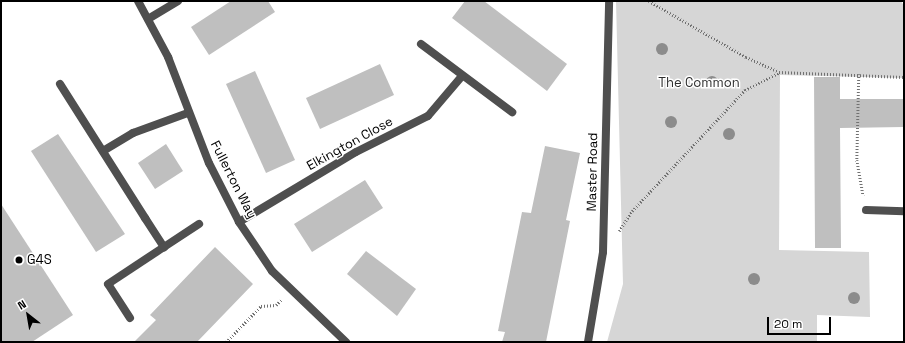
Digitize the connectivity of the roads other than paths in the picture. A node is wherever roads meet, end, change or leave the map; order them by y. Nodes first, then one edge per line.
1 (138, 1) edge
2 (178, 1) edge
3 (609, 1) edge
4 (148, 19) junction
5 (421, 44) dead end
6 (462, 76) junction
7 (60, 84) dead end
8 (512, 112) dead end
9 (188, 113) junction
10 (103, 151) junction
11 (866, 210) road end
12 (904, 211) edge
13 (239, 222) junction
14 (199, 224) dead end
15 (164, 247) junction
16 (130, 318) dead end
17 (343, 341) edge
18 (588, 342) edge

1 - 4 street, Fullerton Way
2 - 4 street
3 - 18 street, Master Road
4 - 9 street, Fullerton Way
5 - 6 street
6 - 8 street
6 - 13 street, Elkington Close
7 - 10 street
9 - 10 street
9 - 13 street, Fullerton Way
10 - 15 street
11 - 12 street
13 - 17 street, Fullerton Way
14 - 15 street
15 - 16 street

